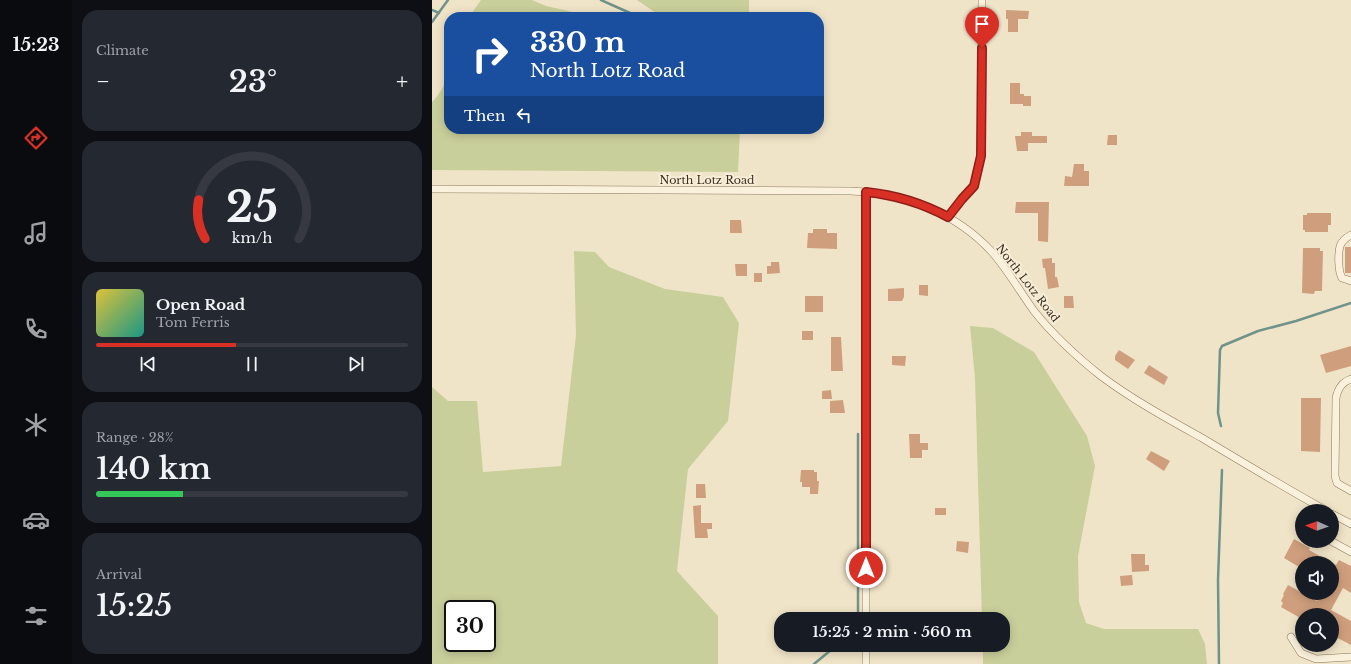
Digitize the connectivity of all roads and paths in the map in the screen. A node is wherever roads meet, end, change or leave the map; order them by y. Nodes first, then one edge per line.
1 (982, 0) edge
2 (432, 189) edge
3 (866, 192) junction
4 (948, 217) junction
5 (1351, 235) edge
6 (1351, 281) edge
7 (1351, 379) edge
8 (1351, 491) edge
9 (1308, 504) edge
10 (1339, 518) edge
11 (1351, 524) edge
12 (1339, 545) edge
13 (1351, 552) edge
14 (866, 612) edge
15 (1291, 637) dead end
16 (866, 652) edge
17 (1351, 658) edge
18 (866, 664) edge

1 - 4 street
2 - 3 street, North Lotz Road
3 - 4 street, North Lotz Road
3 - 14 street
4 - 9 street, North Lotz Road
5 - 6 street
7 - 8 street
10 - 11 street
12 - 13 street
15 - 17 street
16 - 18 street

